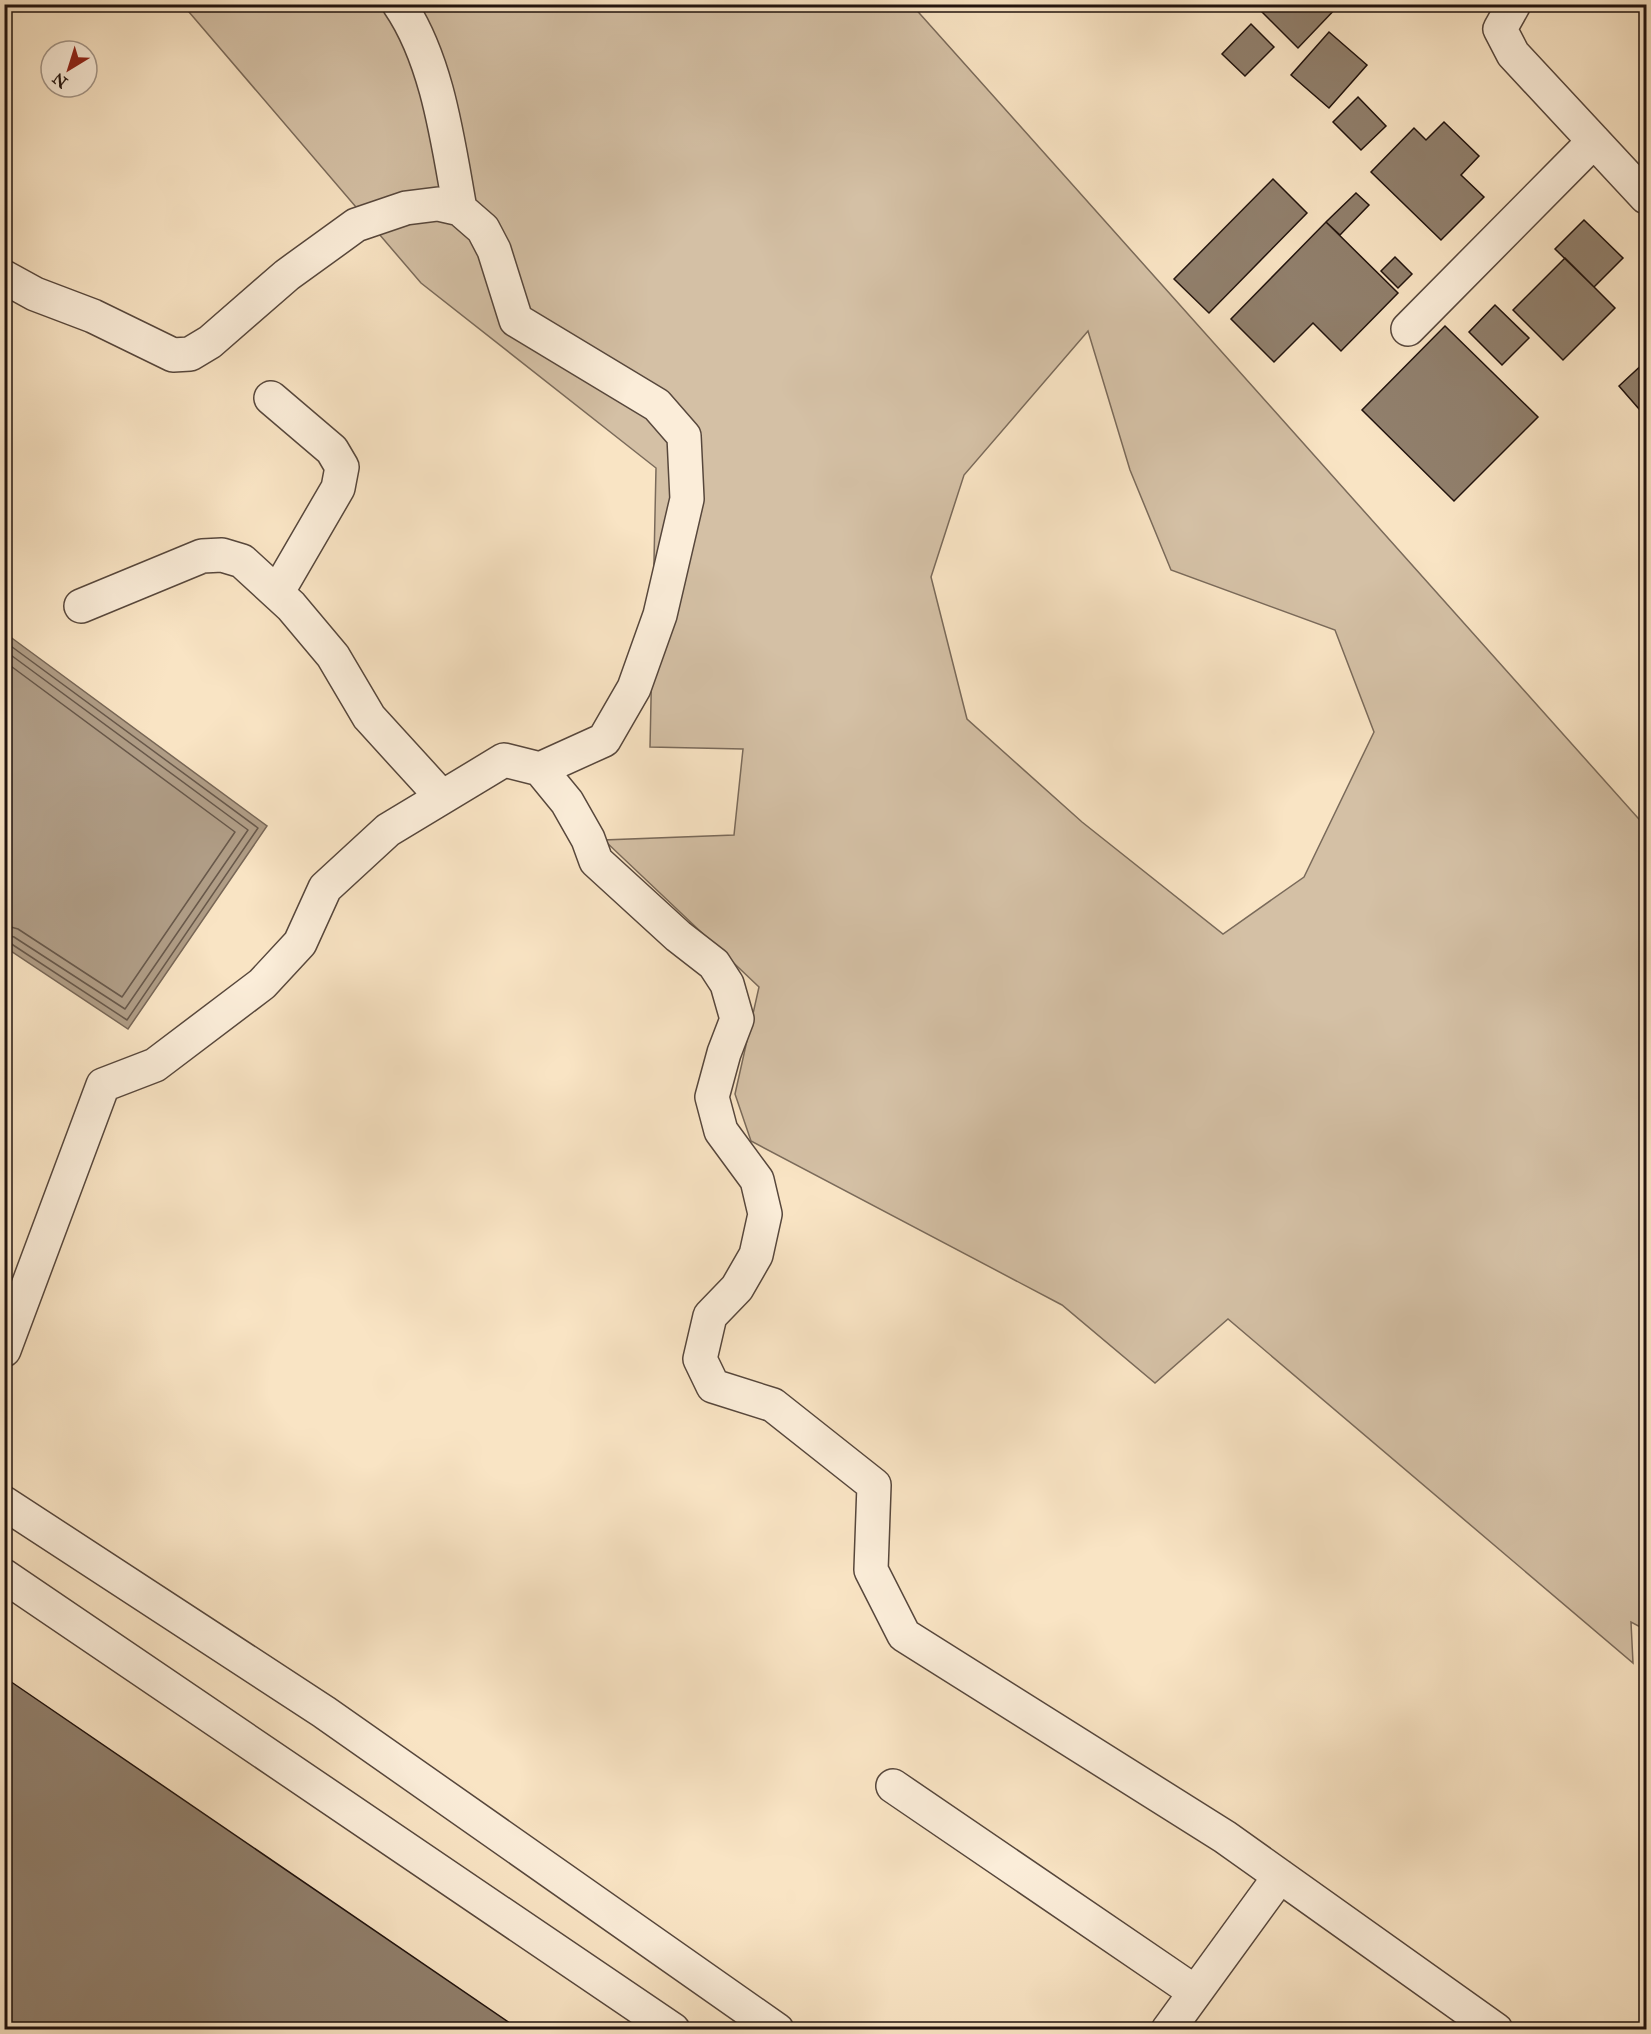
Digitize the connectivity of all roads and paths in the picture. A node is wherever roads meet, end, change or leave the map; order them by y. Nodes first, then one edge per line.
1 (399, 4) edge
2 (1514, 4) edge
3 (1594, 141) junction
4 (1647, 196) edge
5 (460, 209) junction
6 (4, 277) edge
7 (1408, 329) dead end
8 (271, 398) dead end
9 (277, 593) junction
10 (81, 606) dead end
11 (540, 769) junction
12 (441, 796) junction
13 (4, 1350) edge
14 (4, 1503) edge
15 (4, 1576) edge
16 (893, 1786) dead end
17 (1280, 1876) junction
18 (1195, 1992) junction
19 (673, 2030) edge
20 (777, 2030) edge
21 (1168, 2030) edge
22 (1496, 2030) edge

1 - 5 street
2 - 3 street
3 - 4 street
3 - 7 street
5 - 6 street
5 - 11 street
8 - 9 street
9 - 10 street
9 - 12 street
11 - 12 street
11 - 17 street
12 - 13 street
14 - 20 street
15 - 19 street
16 - 18 street
17 - 18 street
17 - 22 street
18 - 21 street

